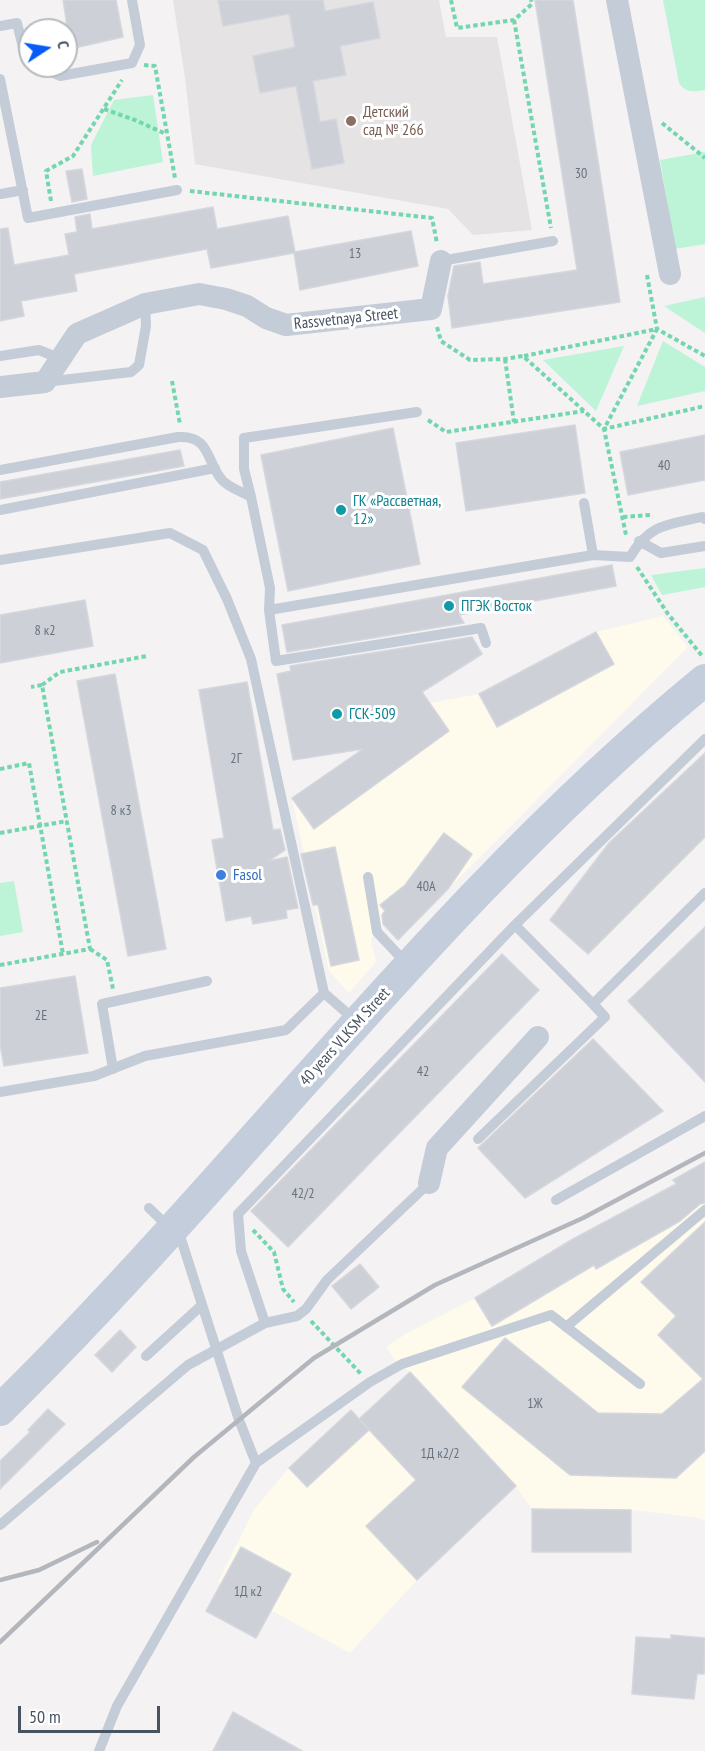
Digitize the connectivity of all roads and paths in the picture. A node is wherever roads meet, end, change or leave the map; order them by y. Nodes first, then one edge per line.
1 (132, 0) edge
2 (451, 0) edge
3 (531, 0) edge
4 (617, 0) edge
5 (514, 20) junction
6 (0, 26) edge
7 (18, 27) edge
8 (132, 63) junction
9 (78, 73) edge
10 (0, 79) edge
11 (104, 109) junction
12 (167, 134) junction
13 (23, 190) junction
14 (177, 190) junction
15 (1, 194) edge
16 (54, 213) junction
17 (553, 241) joint
18 (441, 261) junction
19 (670, 274) dead end
20 (145, 304) junction
21 (431, 309) junction
22 (657, 329) junction
23 (0, 356) edge
24 (705, 356) edge
25 (523, 357) junction
26 (62, 359) junction
27 (505, 359) junction
28 (172, 381) dead end
29 (45, 382) junction
30 (0, 387) edge
31 (705, 406) edge
32 (585, 411) junction
33 (417, 412) joint
34 (514, 422) junction
35 (604, 429) junction
36 (182, 437) junction
37 (215, 468) junction
38 (0, 470) edge
39 (251, 497) junction
40 (584, 502) dead end
41 (0, 510) edge
42 (705, 519) edge
43 (639, 541) junction
44 (705, 546) edge
45 (593, 555) junction
46 (630, 557) junction
47 (0, 560) edge
48 (269, 610) junction
49 (486, 643) dead end
50 (147, 656) dead end
51 (704, 669) edge
52 (42, 685) junction
53 (31, 687) dead end
54 (705, 739) edge
55 (0, 769) edge
56 (67, 821) junction
57 (40, 826) junction
58 (0, 833) edge
59 (368, 878) dead end
60 (705, 893) edge
61 (515, 925) junction
62 (63, 954) junction
63 (0, 965) edge
64 (409, 966) junction
65 (207, 981) dead end
66 (324, 993) junction
67 (593, 1004) junction
68 (358, 1022) junction
69 (538, 1037) dead end
70 (113, 1069) junction
71 (0, 1092) edge
72 (705, 1116) edge
73 (478, 1138) dead end
74 (429, 1183) joint
75 (556, 1200) dead end
76 (149, 1208) dead end
77 (705, 1210) edge
78 (238, 1214) junction
79 (172, 1230) junction
80 (202, 1305) junction
81 (302, 1311) junction
82 (265, 1323) junction
83 (566, 1327) junction
84 (216, 1350) junction
85 (147, 1356) dead end
86 (370, 1382) junction
87 (640, 1384) dead end
88 (3, 1400) edge
89 (256, 1463) junction
90 (0, 1525) edge
91 (99, 1751) edge

1 - 8 lane
2 - 5 path
3 - 5 path
4 - 19 street
5 - 17 path
6 - 7 lane
8 - 9 lane
8 - 11 path
8 - 12 path
10 - 13 lane
11 - 12 path
11 - 16 path
12 - 14 path
13 - 15 lane
13 - 16 lane
14 - 16 lane
14 - 18 path
17 - 18 lane
18 - 21 street
20 - 21 street, Rassvetnaya Street
20 - 26 street, Rassvetnaya Street
20 - 29 lane
21 - 27 path
22 - 24 path
22 - 25 path
22 - 35 path
23 - 26 lane
25 - 27 path
25 - 32 path
26 - 29 street, Rassvetnaya Street
27 - 34 path
28 - 36 path
29 - 30 street
31 - 35 path
32 - 34 path
32 - 35 path
33 - 34 path
33 - 39 lane
35 - 46 path
36 - 37 lane
36 - 38 lane
37 - 39 lane
37 - 41 lane
39 - 48 lane
40 - 45 lane
42 - 43 lane
43 - 44 lane
43 - 46 lane
45 - 46 lane
45 - 48 lane
46 - 51 path
47 - 66 lane
48 - 49 lane
50 - 52 path
51 - 64 main road, 40 years VLKSM Street
52 - 53 path
52 - 56 path
54 - 61 lane
55 - 57 path
56 - 57 path
56 - 62 path
57 - 58 path
57 - 62 path
59 - 64 lane
60 - 67 lane
61 - 67 lane
61 - 78 lane
62 - 63 path
64 - 68 main road, 40 years VLKSM Street
65 - 70 lane
66 - 68 lane
66 - 70 lane
67 - 73 lane
68 - 79 main road, 40 years VLKSM Street
69 - 74 street
70 - 71 lane
72 - 75 lane
74 - 81 lane
76 - 79 lane
77 - 83 lane
78 - 81 path
78 - 82 lane
79 - 80 lane
79 - 88 main road, 40 years VLKSM Street
80 - 84 lane
80 - 85 lane
81 - 82 lane
81 - 86 path
82 - 84 lane
83 - 86 lane
83 - 87 lane
84 - 89 lane
84 - 90 lane
86 - 89 lane
89 - 91 lane

